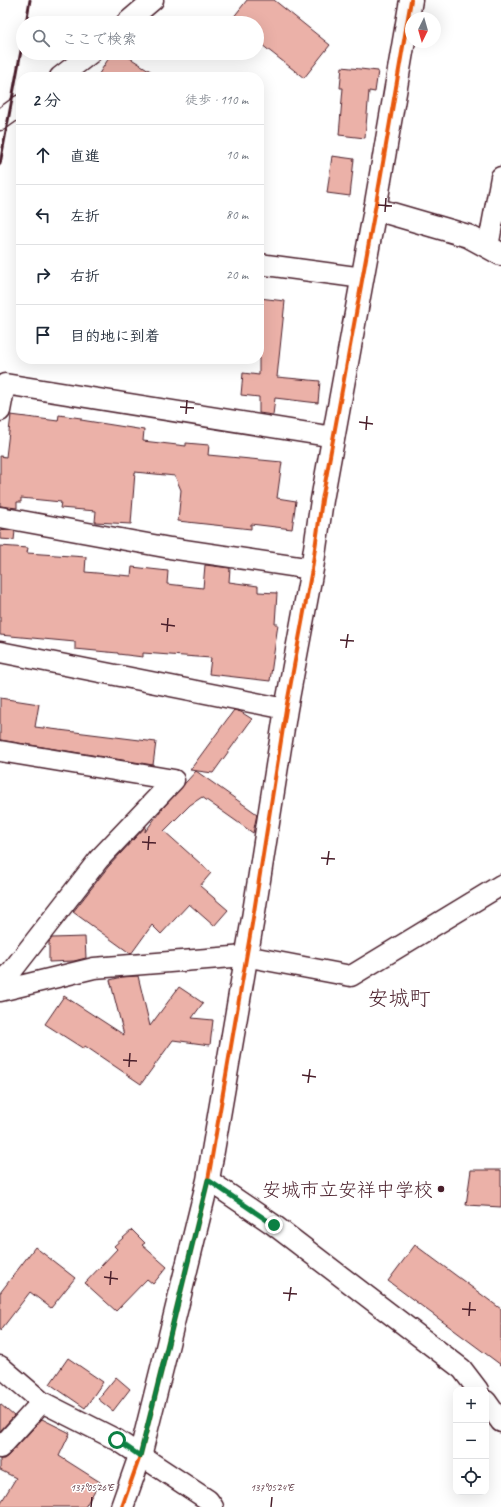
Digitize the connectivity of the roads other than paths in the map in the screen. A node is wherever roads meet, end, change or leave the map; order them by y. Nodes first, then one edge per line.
1 (153, 0) edge
2 (412, 0) edge
3 (134, 16) edge
4 (82, 60) edge
5 (66, 72) edge
6 (16, 109) edge
7 (0, 120) edge
8 (501, 178) edge
9 (375, 209) junction
10 (495, 250) edge
11 (264, 265) edge
12 (363, 278) junction
13 (0, 411) edge
14 (334, 437) junction
15 (0, 517) edge
16 (312, 569) junction
17 (0, 652) edge
18 (286, 708) junction
19 (0, 751) edge
20 (501, 885) edge
21 (245, 956) junction
22 (0, 981) edge
23 (0, 991) edge
24 (208, 1180) junction
25 (0, 1366) edge
26 (476, 1387) edge
27 (42, 1402) junction
28 (489, 1405) edge
29 (501, 1422) edge
30 (0, 1448) edge
31 (140, 1456) junction
32 (122, 1507) edge
33 (213, 1507) edge

1 - 3 street
2 - 9 street
4 - 5 street
6 - 7 street
8 - 10 street
9 - 10 street
9 - 12 street
11 - 12 street
12 - 14 street
13 - 14 street
14 - 16 street
15 - 16 street
16 - 18 street
17 - 18 street
18 - 21 street
19 - 22 street
20 - 21 street
21 - 23 street
21 - 24 street
24 - 26 street
24 - 31 street
25 - 27 street
27 - 30 street
27 - 31 street
28 - 29 street
31 - 32 street
31 - 33 street

